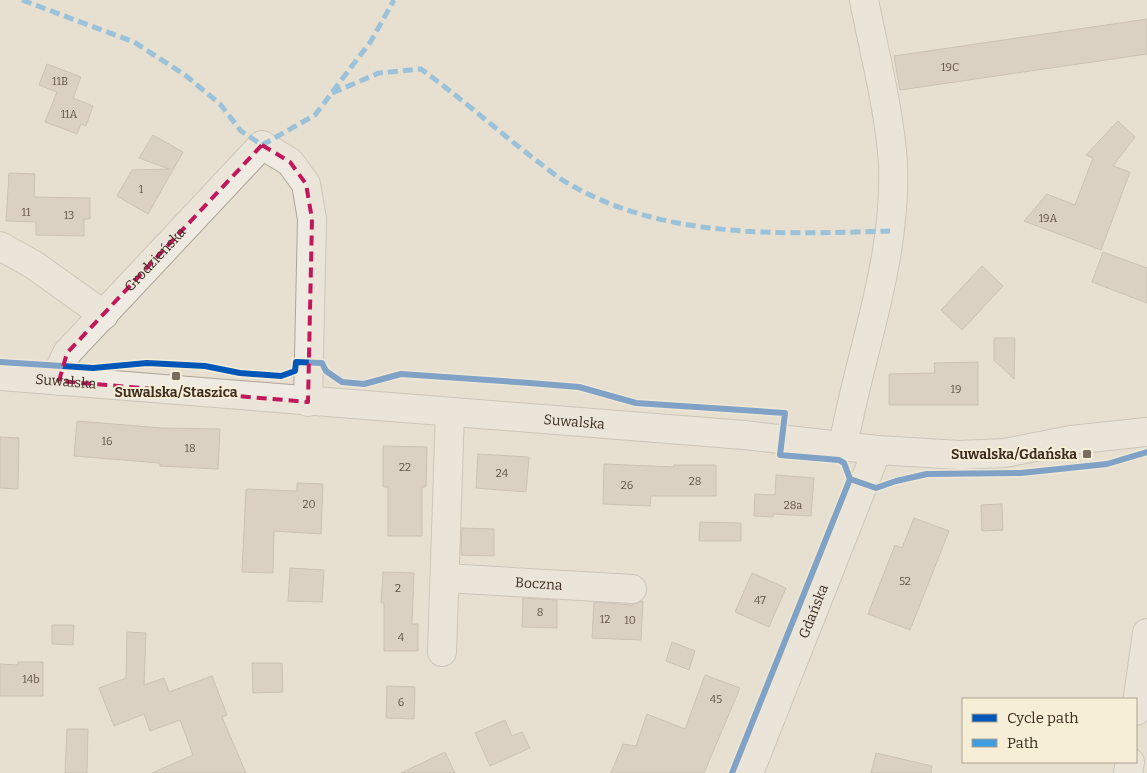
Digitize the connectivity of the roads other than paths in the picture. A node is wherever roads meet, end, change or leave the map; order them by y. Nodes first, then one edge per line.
1 (864, 0) edge
2 (0, 246) edge
3 (104, 315) junction
4 (0, 376) edge
5 (59, 381) junction
6 (308, 402) junction
7 (450, 412) junction
8 (1147, 432) edge
9 (843, 446) junction
10 (877, 450) junction
11 (444, 578) junction
12 (632, 589) dead end
13 (1147, 634) edge
14 (442, 652) dead end
15 (1137, 704) edge
16 (749, 773) edge

1 - 9 street
2 - 3 street
3 - 5 street, Grodzieńska
3 - 6 street, Grodzieńska
4 - 5 street, Suwalska
5 - 6 street, Suwalska
6 - 7 street, Suwalska
7 - 9 street, Suwalska
7 - 11 street
8 - 10 street, Suwalska
9 - 10 street, Suwalska
10 - 16 street, Gdańska
11 - 12 street, Boczna
11 - 14 street
13 - 15 street

